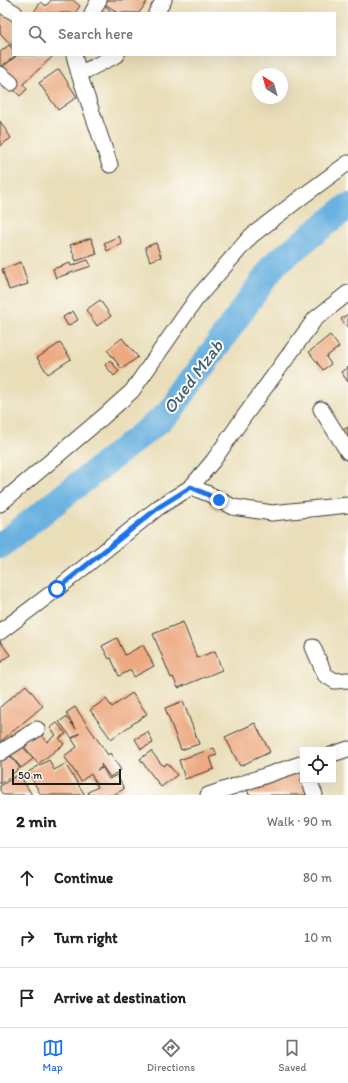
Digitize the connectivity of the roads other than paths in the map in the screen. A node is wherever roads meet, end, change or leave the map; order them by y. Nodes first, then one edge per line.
1 (164, 0) edge
2 (0, 4) edge
3 (13, 12) edge
4 (157, 12) edge
5 (74, 56) edge
6 (115, 56) edge
7 (79, 74) junction
8 (348, 163) edge
9 (110, 165) dead end
10 (348, 292) edge
11 (321, 409) dead end
12 (348, 452) edge
13 (191, 487) junction
14 (0, 504) edge
15 (348, 505) edge
16 (0, 632) edge
17 (313, 647) dead end
18 (348, 680) edge
19 (36, 729) dead end
20 (348, 749) edge
21 (0, 753) edge
22 (336, 753) edge
23 (300, 764) edge
24 (310, 783) edge
25 (208, 795) edge
26 (315, 795) edge

1 - 4 street
2 - 3 street
5 - 7 street
6 - 7 street
7 - 9 street
8 - 14 street
10 - 13 street
11 - 12 street
13 - 15 street
13 - 16 street
17 - 18 street
19 - 21 street
20 - 22 street
23 - 25 street
24 - 26 street

